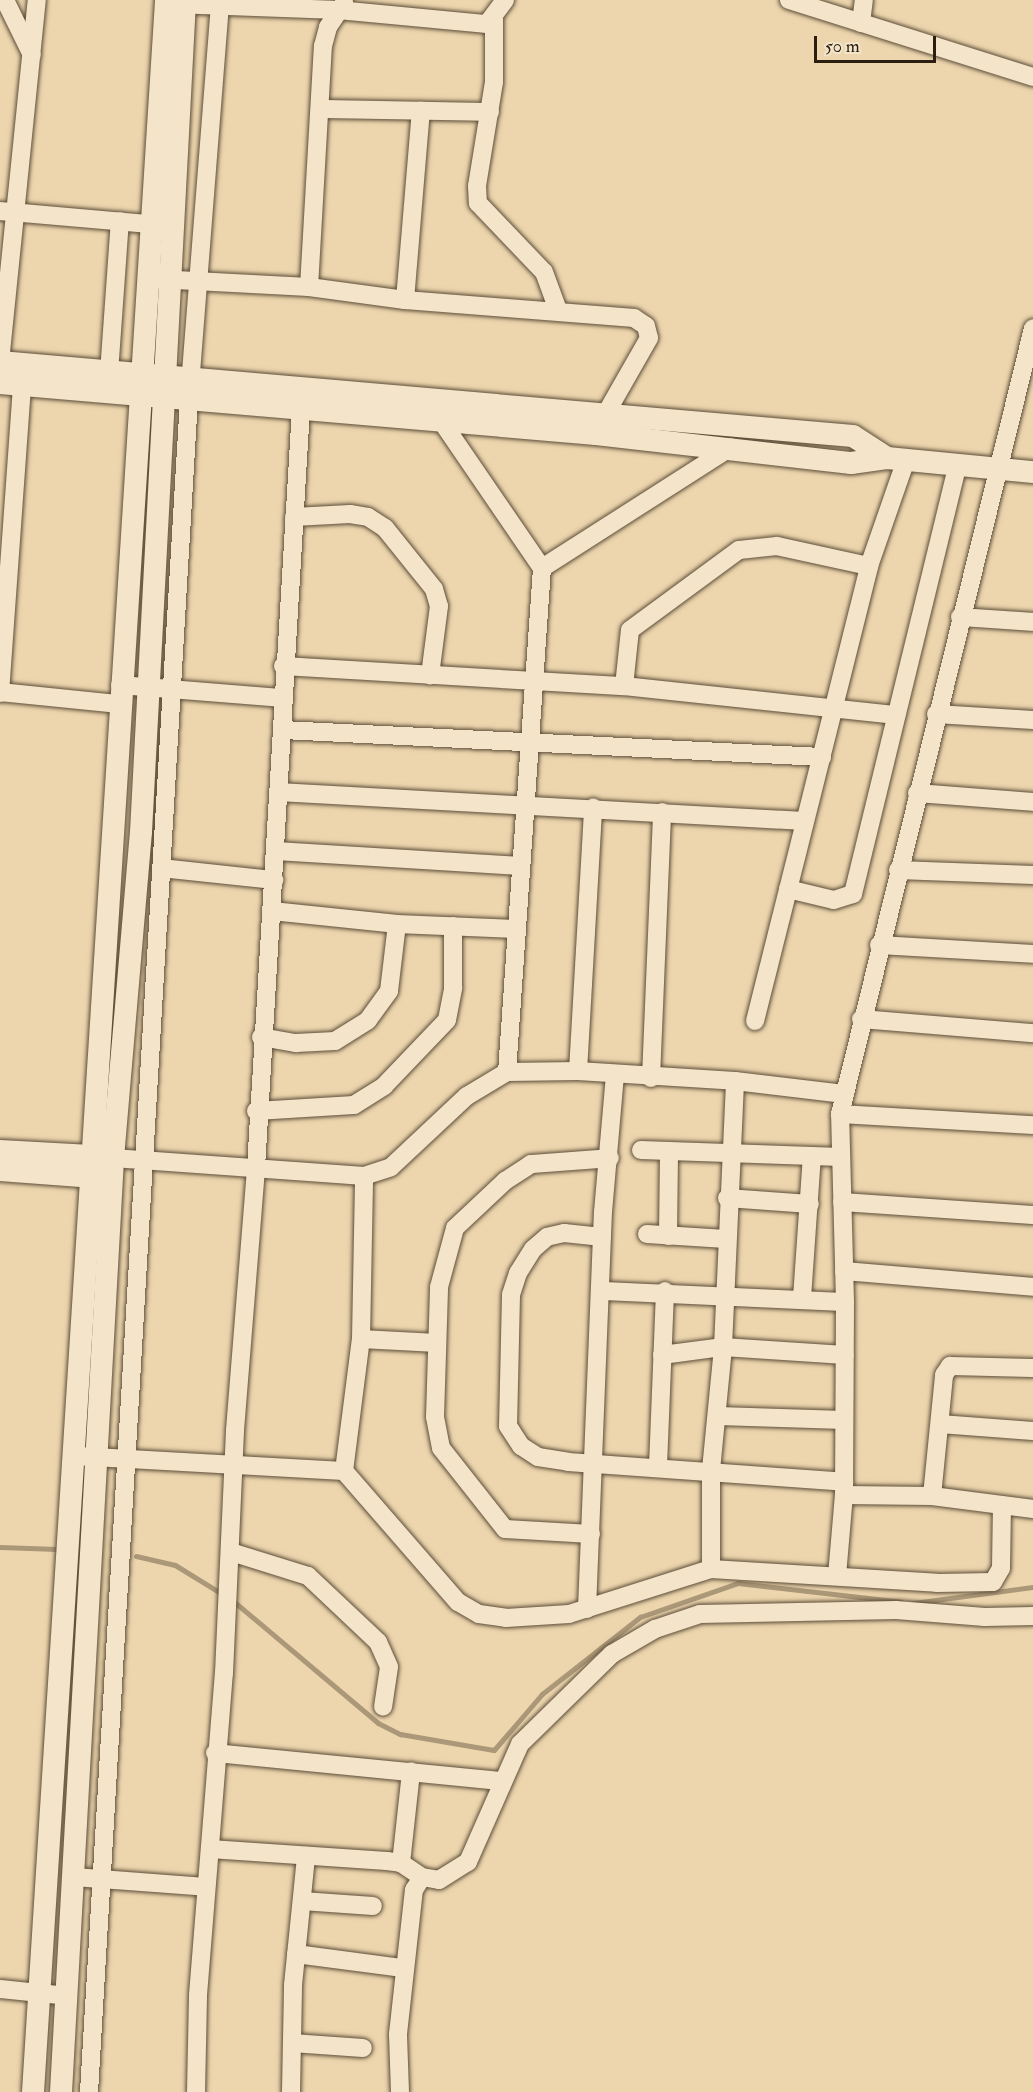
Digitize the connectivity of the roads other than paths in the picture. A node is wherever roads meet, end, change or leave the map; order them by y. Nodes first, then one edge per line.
1 (5, 0) edge
2 (37, 0) edge
3 (505, 0) edge
4 (789, 0) edge
5 (864, 0) edge
6 (219, 3) edge
7 (170, 4) edge
8 (343, 5) edge
9 (494, 19) junction
10 (861, 23) junction
11 (32, 56) junction
12 (1032, 74) edge
13 (320, 109) junction
14 (421, 111) junction
15 (490, 112) junction
16 (9, 211) edge
17 (120, 221) junction
18 (148, 224) junction
19 (156, 279) junction
20 (198, 282) junction
21 (309, 287) junction
22 (405, 300) junction
23 (558, 310) junction
24 (1033, 328) edge
25 (1029, 354) edge
26 (0, 362) edge
27 (109, 373) junction
28 (11, 384) edge
29 (140, 385) junction
30 (164, 388) junction
31 (189, 389) junction
32 (302, 408) junction
33 (441, 411) junction
34 (600, 424) junction
35 (731, 447) junction
36 (896, 459) junction
37 (957, 466) junction
38 (997, 467) junction
39 (1033, 472) edge
40 (7, 497) edge
41 (294, 517) junction
42 (869, 566) junction
43 (542, 568) junction
44 (960, 617) junction
45 (1033, 622) edge
46 (2, 648) edge
47 (284, 666) junction
48 (430, 675) junction
49 (532, 681) junction
50 (149, 685) junction
51 (624, 686) junction
52 (172, 688) junction
53 (0, 692) edge
54 (120, 694) junction
55 (283, 698) junction
56 (833, 711) junction
57 (936, 714) junction
58 (896, 715) junction
59 (1033, 720) edge
60 (283, 729) junction
61 (528, 743) junction
62 (822, 757) junction
63 (278, 792) junction
64 (917, 793) junction
65 (1033, 802) edge
66 (523, 804) junction
67 (593, 807) junction
68 (662, 812) junction
69 (804, 821) junction
70 (276, 851) junction
71 (521, 866) junction
72 (161, 867) junction
73 (898, 870) junction
74 (1033, 875) edge
75 (274, 880) junction
76 (788, 889) junction
77 (272, 911) junction
78 (397, 924) junction
79 (453, 926) junction
80 (516, 928) junction
81 (879, 945) junction
82 (1033, 954) edge
83 (861, 1019) junction
84 (755, 1021) dead end
85 (1033, 1033) edge
86 (261, 1037) junction
87 (578, 1071) junction
88 (507, 1072) junction
89 (615, 1075) junction
90 (651, 1078) junction
91 (735, 1082) junction
92 (844, 1095) junction
93 (256, 1111) junction
94 (840, 1114) junction
95 (1033, 1125) edge
96 (641, 1150) dead end
97 (0, 1151) edge
98 (669, 1151) junction
99 (729, 1152) junction
100 (812, 1156) junction
101 (841, 1157) junction
102 (610, 1158) junction
103 (143, 1159) junction
104 (103, 1166) junction
105 (256, 1168) junction
106 (0, 1170) edge
107 (364, 1176) junction
108 (727, 1198) junction
109 (842, 1202) junction
110 (810, 1204) junction
111 (1033, 1215) edge
112 (647, 1234) dead end
113 (669, 1236) junction
114 (602, 1237) junction
115 (726, 1239) junction
116 (844, 1271) junction
117 (1033, 1287) edge
118 (602, 1291) junction
119 (665, 1292) junction
120 (726, 1294) junction
121 (802, 1298) junction
122 (845, 1302) junction
123 (361, 1339) junction
124 (437, 1343) junction
125 (723, 1347) junction
126 (662, 1355) junction
127 (845, 1355) junction
128 (1033, 1368) edge
129 (718, 1416) junction
130 (844, 1420) junction
131 (940, 1424) junction
132 (1033, 1431) edge
133 (86, 1456) junction
134 (125, 1460) junction
135 (593, 1464) junction
136 (233, 1466) junction
137 (658, 1466) junction
138 (711, 1470) junction
139 (344, 1471) junction
140 (844, 1488) junction
141 (932, 1496) junction
142 (1002, 1505) junction
143 (1033, 1509) edge
144 (591, 1534) junction
145 (231, 1552) junction
146 (711, 1569) junction
147 (837, 1576) junction
148 (587, 1609) junction
149 (1033, 1616) edge
150 (383, 1707) dead end
151 (215, 1753) junction
152 (411, 1772) junction
153 (502, 1781) junction
154 (210, 1849) junction
155 (306, 1856) junction
156 (401, 1863) junction
157 (74, 1877) junction
158 (422, 1878) junction
159 (101, 1879) junction
160 (206, 1887) junction
161 (302, 1901) junction
162 (373, 1906) dead end
163 (296, 1954) junction
164 (403, 1968) junction
165 (0, 1989) edge
166 (40, 1994) junction
167 (68, 1996) junction
168 (292, 2043) junction
169 (363, 2048) dead end
170 (33, 2092) edge
171 (62, 2092) edge
172 (89, 2092) edge
173 (196, 2092) edge
174 (291, 2092) edge
175 (400, 2092) edge

1 - 11 street
2 - 11 street
3 - 9 street
4 - 10 street
5 - 10 street
6 - 7 street
6 - 8 street
6 - 20 street
7 - 18 street
7 - 19 street
8 - 9 street
8 - 13 street
9 - 15 street
10 - 12 street
11 - 16 street
13 - 14 street
13 - 21 street
14 - 15 street
14 - 22 street
15 - 23 street
16 - 17 street
16 - 26 street
17 - 18 street
17 - 27 street
18 - 19 street
19 - 20 street
19 - 29 street
19 - 30 street
20 - 21 street
20 - 31 street
21 - 22 street
22 - 23 street
23 - 34 street
24 - 25 street
25 - 38 street
26 - 27 street
27 - 29 street
28 - 29 street
28 - 40 street
29 - 30 street
29 - 54 street
30 - 31 street
30 - 50 street
31 - 32 street
31 - 33 street
31 - 52 street
32 - 33 street
32 - 41 street
33 - 34 street
33 - 43 street
34 - 35 street
34 - 36 street
35 - 36 street
35 - 43 street
36 - 37 street
36 - 42 street
37 - 38 street
37 - 58 street
38 - 39 street
38 - 44 street
40 - 46 street
41 - 47 street
41 - 48 street
42 - 51 street
42 - 56 street
43 - 49 street
44 - 45 street
44 - 57 street
46 - 53 street
47 - 48 street
47 - 55 street
48 - 49 street
49 - 51 street
49 - 61 street
50 - 52 street
50 - 54 street
50 - 104 street
51 - 56 street
52 - 55 street
52 - 72 street
53 - 54 street
54 - 104 street
55 - 60 street
56 - 58 street
56 - 62 street
57 - 59 street
57 - 64 street
58 - 76 street
60 - 61 street
60 - 63 street
61 - 62 street
61 - 66 street
62 - 69 street
63 - 66 street
63 - 70 street
64 - 65 street
64 - 73 street
66 - 67 street
66 - 71 street
67 - 68 street
67 - 87 street
68 - 69 street
68 - 90 street
69 - 76 street
70 - 71 street
70 - 75 street
71 - 80 street
72 - 75 street
72 - 103 street
73 - 74 street
73 - 81 street
75 - 77 street
76 - 84 street
77 - 78 street
77 - 86 street
78 - 79 street
78 - 86 street
79 - 80 street
79 - 93 street
80 - 88 street
81 - 82 street
81 - 83 street
83 - 85 street
83 - 92 street
86 - 93 street
87 - 88 street
87 - 89 street
88 - 107 street
89 - 90 street
89 - 102 street
90 - 91 street
91 - 92 street
91 - 99 street
92 - 94 street
93 - 105 street
94 - 95 street
94 - 101 street
96 - 98 street
97 - 104 street
98 - 99 street
98 - 113 street
99 - 100 street
99 - 108 street
100 - 101 street
100 - 110 street
101 - 109 street
102 - 114 street
102 - 124 street
103 - 104 street
103 - 105 street
103 - 134 street
104 - 106 street
104 - 133 street
105 - 107 street
105 - 136 street
107 - 123 street
108 - 110 street
108 - 115 street
109 - 111 street
109 - 116 street
110 - 121 street
112 - 113 street
113 - 115 street
114 - 118 street
114 - 135 street
115 - 120 street
116 - 117 street
116 - 122 street
118 - 119 street
118 - 135 street
119 - 120 street
119 - 126 street
120 - 121 street
120 - 125 street
121 - 122 street
122 - 127 street
123 - 124 street
123 - 139 street
124 - 144 street
125 - 126 street
125 - 127 street
125 - 129 street
126 - 137 street
127 - 130 street
128 - 131 street
129 - 130 street
129 - 138 street
130 - 140 street
131 - 132 street
131 - 141 street
133 - 134 street
133 - 157 street
133 - 166 street
134 - 136 street
134 - 159 street
135 - 137 street
135 - 144 street
136 - 139 street
136 - 145 street
137 - 138 street
138 - 140 street
138 - 146 street
139 - 148 street
140 - 141 street
140 - 147 street
141 - 142 street
142 - 143 street
142 - 147 street
144 - 148 street
145 - 150 street
145 - 151 street
146 - 147 street
146 - 148 street
149 - 153 street
151 - 152 street
151 - 154 street
152 - 153 street
152 - 156 street
153 - 158 street
154 - 155 street
154 - 160 street
155 - 156 street
155 - 161 street
156 - 158 street
157 - 159 street
157 - 167 street
158 - 164 street
159 - 160 street
159 - 172 street
160 - 173 street
161 - 162 street
161 - 163 street
163 - 164 street
163 - 168 street
164 - 175 street
165 - 166 street
166 - 167 street
166 - 170 street
167 - 171 street
168 - 169 street
168 - 174 street

